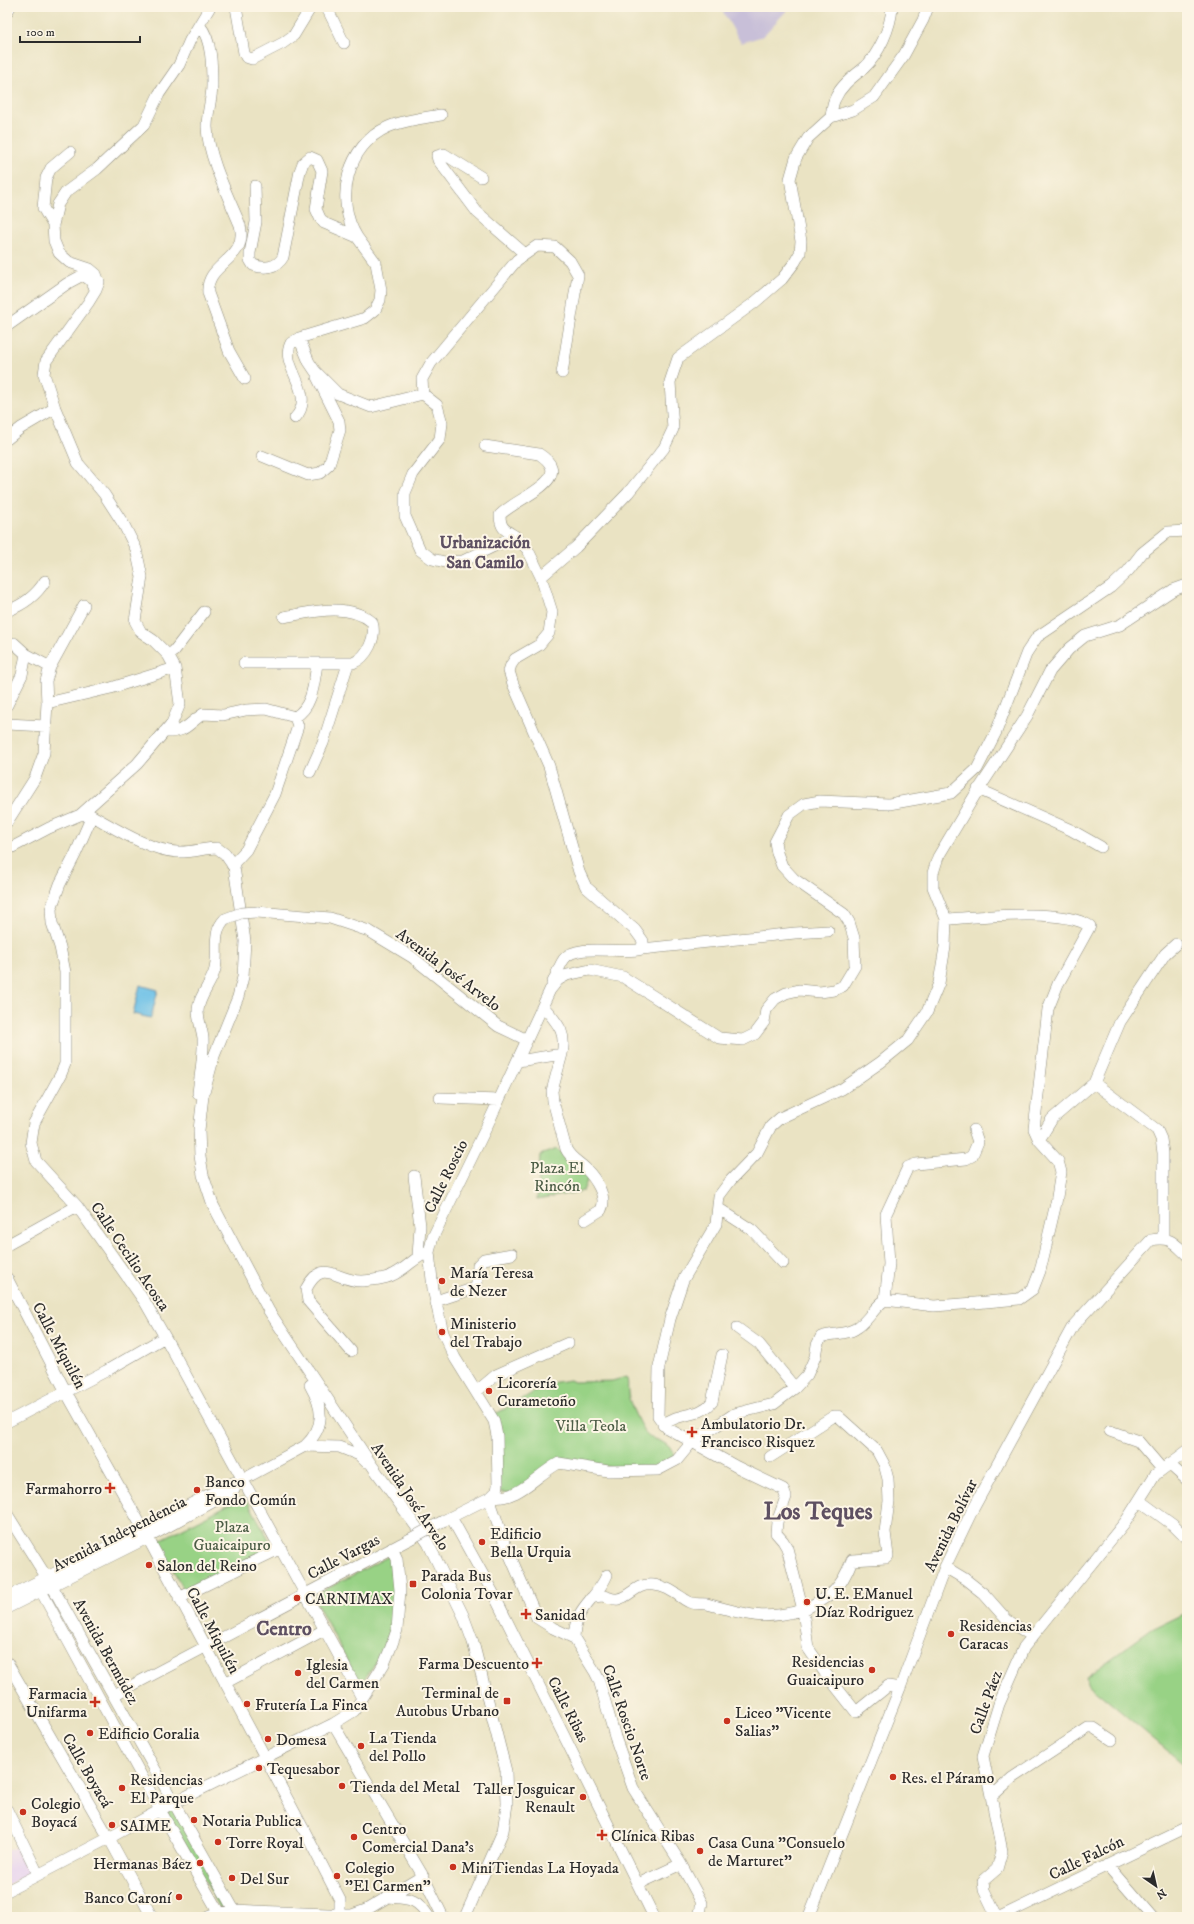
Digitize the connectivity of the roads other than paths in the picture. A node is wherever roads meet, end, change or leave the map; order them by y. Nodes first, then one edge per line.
1 (10, 7) edge
2 (210, 7) edge
3 (236, 7) edge
4 (311, 7) edge
5 (324, 7) edge
6 (892, 7) edge
7 (928, 7) edge
8 (7, 12) edge
9 (200, 26) junction
10 (344, 43) dead end
11 (441, 115) dead end
12 (831, 117) junction
13 (70, 152) dead end
14 (481, 177) dead end
15 (255, 186) dead end
16 (53, 225) junction
17 (357, 237) junction
18 (525, 254) junction
19 (96, 290) junction
20 (7, 326) edge
21 (299, 338) junction
22 (315, 371) junction
23 (562, 373) dead end
24 (245, 379) dead end
25 (423, 394) junction
26 (55, 408) junction
27 (295, 418) dead end
28 (7, 440) edge
29 (485, 446) dead end
30 (262, 456) dead end
31 (1187, 531) edge
32 (515, 536) junction
33 (541, 577) junction
34 (45, 581) dead end
35 (1187, 585) edge
36 (84, 605) dead end
37 (7, 611) edge
38 (204, 612) dead end
39 (284, 617) dead end
40 (14, 643) dead end
41 (26, 654) junction
42 (168, 655) junction
43 (244, 663) dead end
44 (317, 664) junction
45 (348, 664) junction
46 (50, 667) junction
47 (174, 668) junction
48 (47, 703) junction
49 (7, 705) edge
50 (295, 717) junction
51 (7, 724) edge
52 (46, 726) junction
53 (164, 732) junction
54 (310, 772) dead end
55 (978, 789) junction
56 (80, 815) junction
57 (92, 816) junction
58 (7, 822) edge
59 (1101, 847) dead end
60 (7, 850) edge
61 (232, 865) junction
62 (946, 919) junction
63 (828, 932) dead end
64 (1176, 944) dead end
65 (642, 949) junction
66 (550, 990) junction
67 (543, 1006) junction
68 (527, 1040) junction
69 (202, 1045) junction
70 (218, 1048) junction
71 (562, 1054) junction
72 (518, 1061) junction
73 (1094, 1083) junction
74 (440, 1098) dead end
75 (499, 1100) junction
76 (974, 1130) dead end
77 (1039, 1140) junction
78 (414, 1176) dead end
79 (77, 1206) junction
80 (718, 1208) junction
81 (585, 1220) dead end
82 (1163, 1237) junction
83 (7, 1245) edge
84 (429, 1252) junction
85 (512, 1254) dead end
86 (1187, 1255) edge
87 (418, 1256) junction
88 (783, 1263) dead end
89 (7, 1278) edge
90 (885, 1300) junction
91 (436, 1301) junction
92 (737, 1328) dead end
93 (165, 1336) junction
94 (568, 1343) dead end
95 (351, 1351) dead end
96 (722, 1355) dead end
97 (796, 1388) junction
98 (476, 1391) junction
99 (66, 1392) junction
100 (7, 1422) edge
101 (663, 1425) junction
102 (1110, 1431) dead end
103 (692, 1442) junction
104 (305, 1446) junction
105 (1187, 1451) edge
106 (770, 1457) dead end
107 (373, 1467) junction
108 (1165, 1467) junction
109 (242, 1480) junction
110 (1187, 1480) edge
111 (490, 1497) junction
112 (1140, 1502) junction
113 (7, 1514) edge
114 (447, 1519) junction
115 (145, 1534) junction
116 (1187, 1539) edge
117 (281, 1548) junction
118 (392, 1548) junction
119 (945, 1567) junction
120 (607, 1576) dead end
121 (49, 1582) junction
122 (41, 1591) junction
123 (305, 1594) junction
124 (7, 1597) edge
125 (179, 1598) junction
126 (591, 1598) junction
127 (7, 1608) edge
128 (803, 1610) junction
129 (324, 1630) junction
130 (1032, 1636) junction
131 (574, 1638) junction
132 (205, 1647) junction
133 (7, 1662) edge
134 (224, 1683) junction
135 (900, 1688) junction
136 (114, 1695) junction
137 (362, 1698) junction
138 (332, 1724) junction
139 (1112, 1740) dead end
140 (265, 1758) junction
141 (991, 1797) junction
142 (173, 1803) junction
143 (7, 1810) edge
144 (160, 1810) junction
145 (1187, 1827) edge
146 (109, 1838) junction
147 (681, 1864) junction
148 (1107, 1865) junction
149 (38, 1874) junction
150 (423, 1876) junction
151 (638, 1884) junction
152 (7, 1891) edge
153 (386, 1897) junction
154 (234, 1910) junction
155 (219, 1913) junction
156 (340, 1915) junction
157 (152, 1917) edge
158 (208, 1917) edge
159 (429, 1917) edge
160 (443, 1917) edge
161 (465, 1917) edge
162 (654, 1917) edge
163 (699, 1917) edge
164 (809, 1917) edge
165 (998, 1917) edge
166 (1152, 1917) edge

1 - 8 street
2 - 9 street
3 - 4 street
5 - 10 street
6 - 12 street
7 - 12 street
9 - 16 street
9 - 24 street
11 - 17 street
12 - 33 street
13 - 16 street
14 - 18 street
15 - 17 street
16 - 19 street
17 - 21 street
18 - 23 street
18 - 25 street
19 - 20 street
19 - 26 street
21 - 22 street
21 - 27 street
22 - 25 street
22 - 30 street
25 - 32 street
26 - 28 street
26 - 42 street
29 - 32 street
31 - 66 street
32 - 33 street
33 - 65 street
34 - 37 street
35 - 55 street
36 - 46 street
38 - 42 street
39 - 45 street
40 - 41 street
41 - 46 street
41 - 49 street
42 - 47 street
43 - 44 street
44 - 45 street
44 - 50 street
45 - 54 street
46 - 48 street
47 - 48 street
47 - 53 street
48 - 52 street
50 - 53 street
50 - 61 street
51 - 52 street
52 - 58 street
53 - 56 street
55 - 59 street
55 - 62 street
56 - 57 street
56 - 60 street
57 - 61 street
57 - 79 street, Calle Cecilio Acosta
61 - 70 street, Avenida José Arvelo
62 - 77 street
62 - 80 street
63 - 65 street
64 - 73 street
65 - 66 street, Calle Roscio
66 - 67 street, Calle Roscio
67 - 68 street, Calle Roscio
67 - 71 street
68 - 69 street, Avenida José Arvelo, bridge
68 - 72 street, Calle Roscio
69 - 70 street
69 - 104 street
70 - 107 street, Avenida José Arvelo
71 - 72 street
71 - 81 street
72 - 75 street, Calle Roscio
73 - 77 street
73 - 82 street
74 - 75 street
75 - 84 street, Calle Roscio
76 - 90 street
77 - 90 street
78 - 87 street
79 - 83 street
79 - 93 street, Calle Cecilio Acosta
80 - 88 street
80 - 101 street
82 - 86 street
82 - 119 street, Avenida Bolívar
84 - 87 street
84 - 91 street, Calle Roscio
85 - 91 street
87 - 95 street
89 - 99 street, Calle Miquilén
90 - 97 street
91 - 98 street, Calle Roscio
92 - 97 street
93 - 99 street
93 - 109 street, Calle Cecilio Acosta
94 - 98 street
96 - 101 street
97 - 103 street
98 - 111 street, Calle Roscio
99 - 100 street
99 - 115 street, Calle Miquilén
101 - 103 street
102 - 108 street
103 - 111 street
103 - 128 street
104 - 107 street
104 - 109 street, Avenida Independencia
105 - 108 street, Calle Páez
106 - 128 street
107 - 161 street, Avenida José Arvelo
108 - 110 street
108 - 112 street, Calle Páez
109 - 115 street, Avenida Independencia
109 - 117 street, Calle Cecilio Acosta
111 - 114 street
111 - 131 street, Calle Roscio Norte
112 - 116 street
112 - 130 street, Calle Páez
113 - 121 street, Avenida Bermúdez
114 - 118 street, Calle Vargas, bridge
114 - 151 street, Calle Ribas
115 - 121 street, Avenida Independencia
115 - 125 street, Calle Miquilén
117 - 123 street, Calle Cecilio Acosta
117 - 125 street
118 - 123 street, Calle Vargas
118 - 137 street
119 - 130 street
119 - 135 street, Avenida Bolívar
120 - 126 street
121 - 122 street, Avenida Independencia
121 - 124 street, Avenida Independencia
121 - 136 street, Avenida Bermúdez
122 - 127 street, Avenida Independencia
122 - 144 street, Avenida Bermúdez
123 - 129 street, Calle Cecilio Acosta
123 - 132 street, Calle Vargas
125 - 132 street, Calle Miquilén
126 - 128 street
126 - 131 street
128 - 135 street
129 - 134 street
129 - 137 street, Calle Cecilio Acosta
130 - 141 street, Calle Páez
131 - 147 street, Calle Roscio Norte
132 - 134 street, Calle Miquilén
132 - 136 street, Calle Vargas
133 - 146 street, Calle Boyacá
134 - 140 street, Calle Miquilén
135 - 164 street, Avenida Bolívar
136 - 142 street, Avenida Bermúdez
137 - 138 street
138 - 140 street
138 - 150 street
139 - 141 street
140 - 142 street
140 - 156 street, Calle Miquilén
141 - 165 street, Calle Páez
142 - 144 street
142 - 154 street, Avenida Bermúdez
143 - 149 street
144 - 146 street
144 - 155 street, Avenida Bermúdez
145 - 148 street, Calle Falcón
146 - 149 street
146 - 157 street, Calle Boyacá
147 - 151 street
147 - 163 street, Calle Roscio Norte
148 - 165 street, Calle Falcón
148 - 166 street
149 - 152 street
150 - 153 street
150 - 160 street
151 - 162 street, Calle Ribas
153 - 156 street
153 - 159 street
154 - 155 street
154 - 156 street
155 - 158 street

